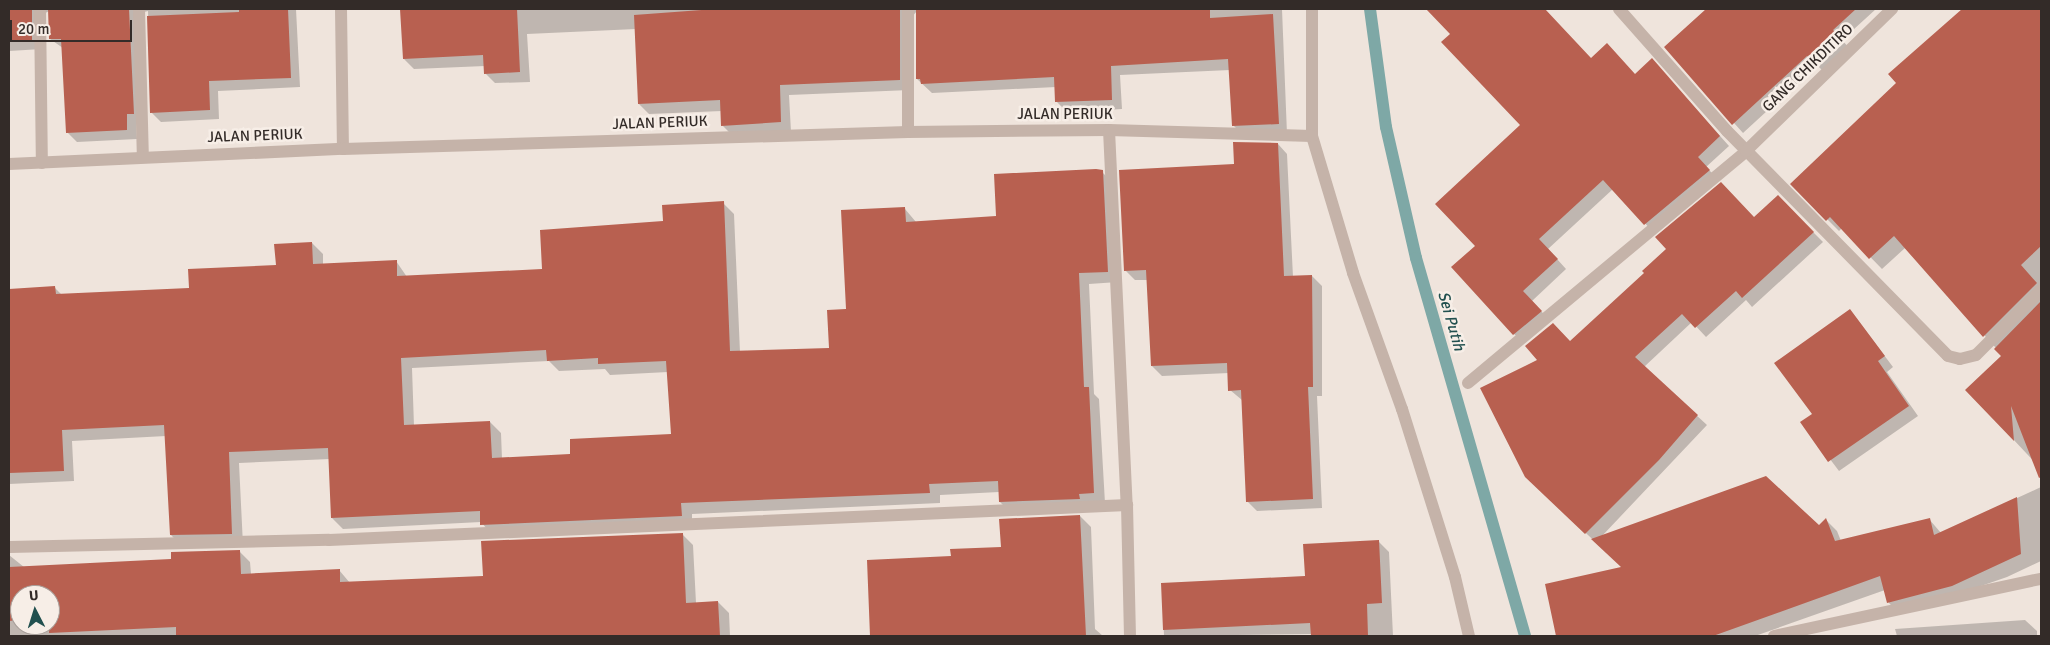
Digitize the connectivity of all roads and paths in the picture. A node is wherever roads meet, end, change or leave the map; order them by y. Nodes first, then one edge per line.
1 (40, 9) edge
2 (139, 9) edge
3 (341, 9) edge
4 (908, 9) edge
5 (1312, 9) edge
6 (1619, 9) edge
7 (1892, 9) edge
8 (1109, 130) junction
9 (908, 132) junction
10 (1312, 136) junction
11 (343, 149) junction
12 (1746, 151) junction
13 (143, 156) junction
14 (42, 163) junction
15 (9, 164) edge
16 (2041, 290) edge
17 (1468, 383) dead end
18 (1127, 505) junction
19 (9, 547) edge
20 (2041, 579) edge
21 (1130, 636) edge
22 (1469, 636) edge
23 (1774, 636) edge

1 - 14 street
2 - 13 street
3 - 11 street
4 - 9 street
5 - 10 street
6 - 12 street
7 - 12 street, GANG CHIKDITIRO
8 - 9 street, JALAN PERIUK
8 - 10 street, JALAN PERIUK
8 - 18 street
9 - 11 street, JALAN PERIUK
10 - 22 street
11 - 13 street, JALAN PERIUK
12 - 16 street
12 - 17 street, GANG CHIKDITIRO
13 - 14 street, JALAN PERIUK
14 - 15 street, JALAN PERIUK
18 - 19 street
18 - 21 street
20 - 23 street

